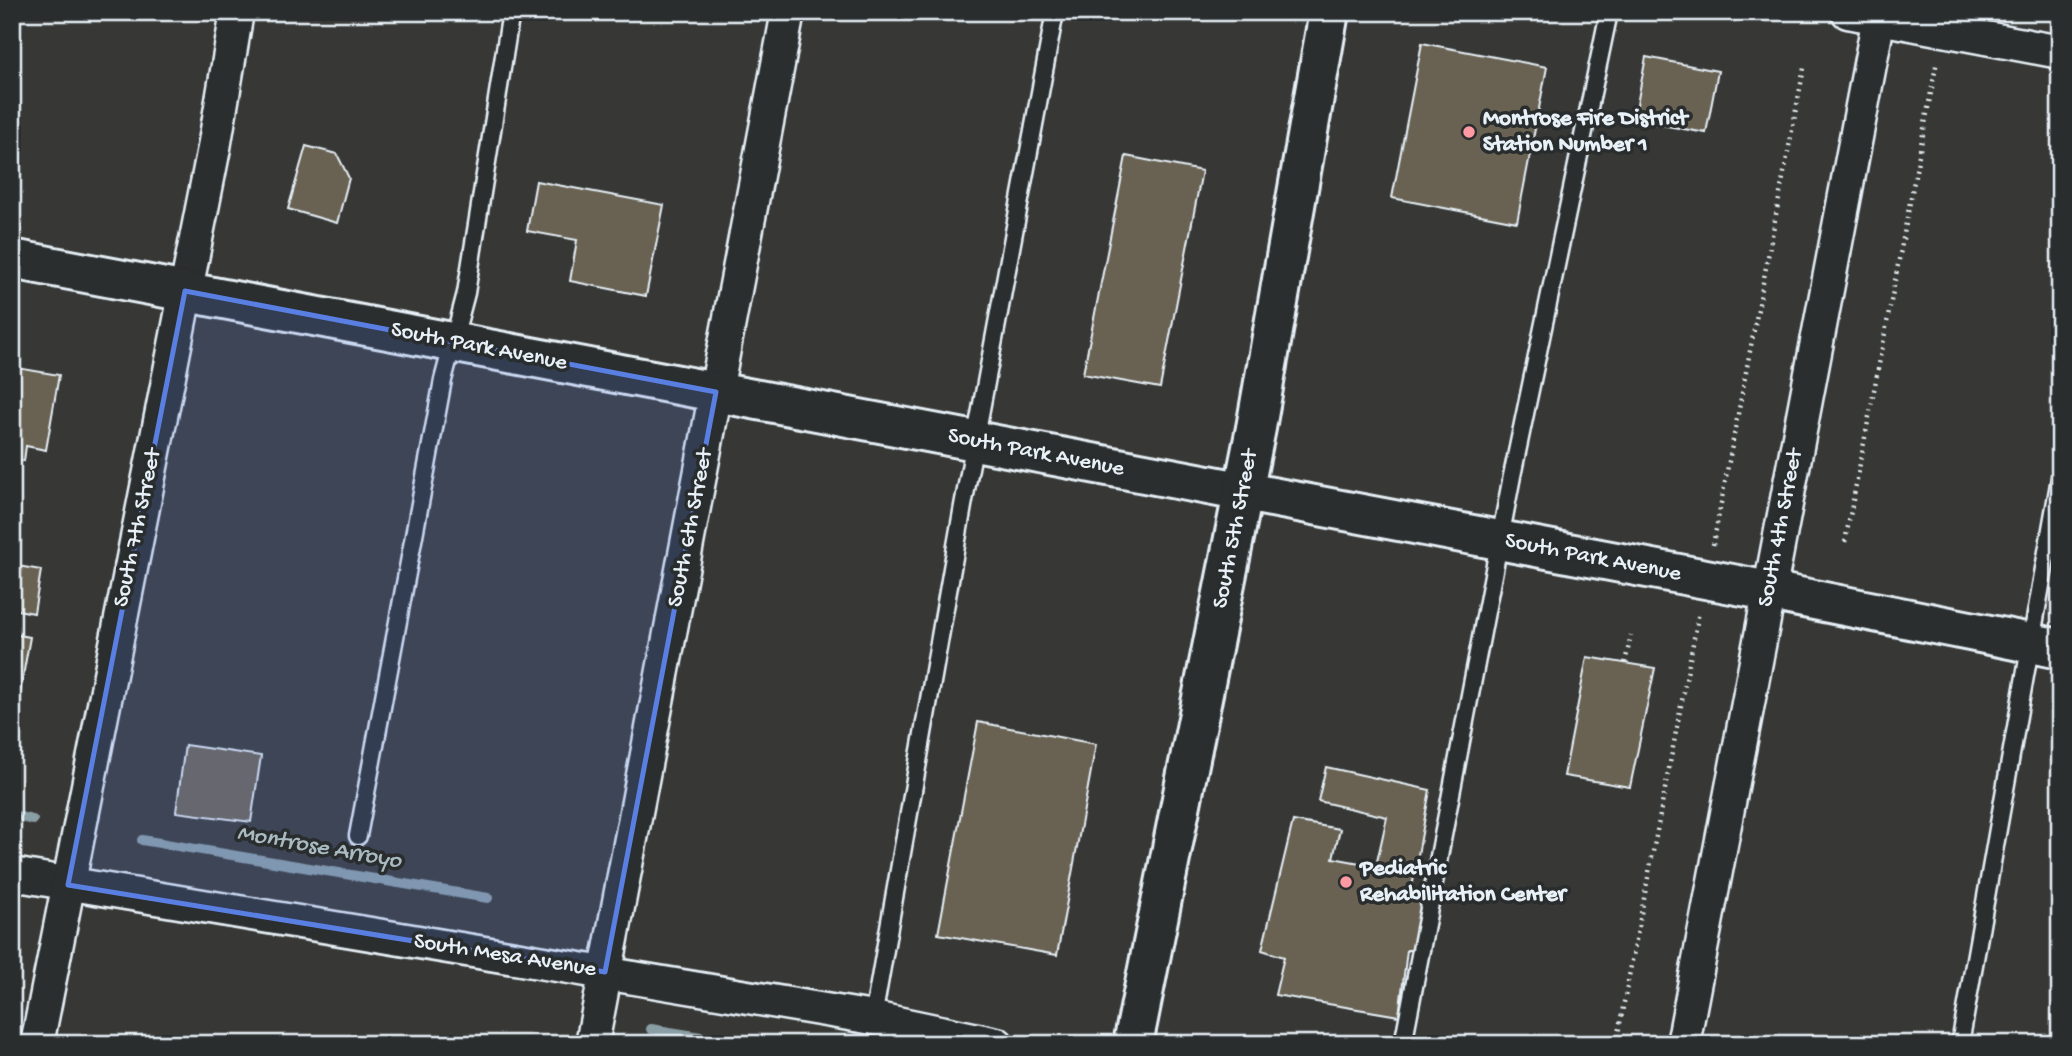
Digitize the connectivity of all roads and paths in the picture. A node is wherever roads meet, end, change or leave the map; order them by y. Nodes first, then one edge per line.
1 (236, 12) edge
2 (511, 12) edge
3 (788, 12) edge
4 (1055, 12) edge
5 (1329, 12) edge
6 (1609, 12) edge
7 (1848, 12) edge
8 (1879, 15) edge
9 (1940, 48) dead end
10 (2060, 52) edge
11 (1804, 68) dead end
12 (12, 259) edge
13 (185, 291) junction
14 (455, 343) junction
15 (716, 392) junction
16 (975, 441) junction
17 (2060, 478) edge
18 (1242, 493) junction
19 (1500, 540) junction
20 (1845, 542) dead end
21 (1706, 579) junction
22 (1769, 591) junction
23 (1631, 635) dead end
24 (2045, 646) edge
25 (1625, 663) dead end
26 (358, 836) dead end
27 (12, 874) edge
28 (68, 885) junction
29 (605, 972) junction
30 (873, 1018) junction
31 (37, 1044) edge
32 (592, 1044) edge
33 (998, 1044) edge
34 (1133, 1044) edge
35 (1402, 1044) edge
36 (1616, 1044) edge
37 (1683, 1044) edge
38 (1960, 1044) edge

1 - 13 street, South 7th Street
2 - 14 lane
3 - 15 street, South 6th Street
4 - 16 lane
5 - 18 street, South 5th Street
6 - 19 lane
7 - 8 street
8 - 10 street
8 - 22 street, South 4th Street
9 - 20 path
11 - 21 path
12 - 13 street, South Park Avenue
13 - 14 street, South Park Avenue
13 - 28 street, South 7th Street
14 - 15 street, South Park Avenue
14 - 26 lane
15 - 16 street, South Park Avenue
15 - 29 street, South 6th Street
16 - 18 street, South Park Avenue
16 - 30 lane
17 - 24 lane
18 - 19 street, South Park Avenue
18 - 34 street, South 5th Street
19 - 21 street, South Park Avenue
19 - 35 lane
21 - 22 street, South Park Avenue
21 - 36 path
22 - 24 street, South Park Avenue
22 - 37 street, South 4th Street
23 - 25 path
24 - 38 lane
27 - 28 street, South Mesa Avenue
28 - 29 street, South Mesa Avenue
28 - 31 street, South 7th Street
29 - 30 street, South Mesa Avenue
29 - 32 street, South 6th Street
30 - 33 street, South Mesa Avenue

